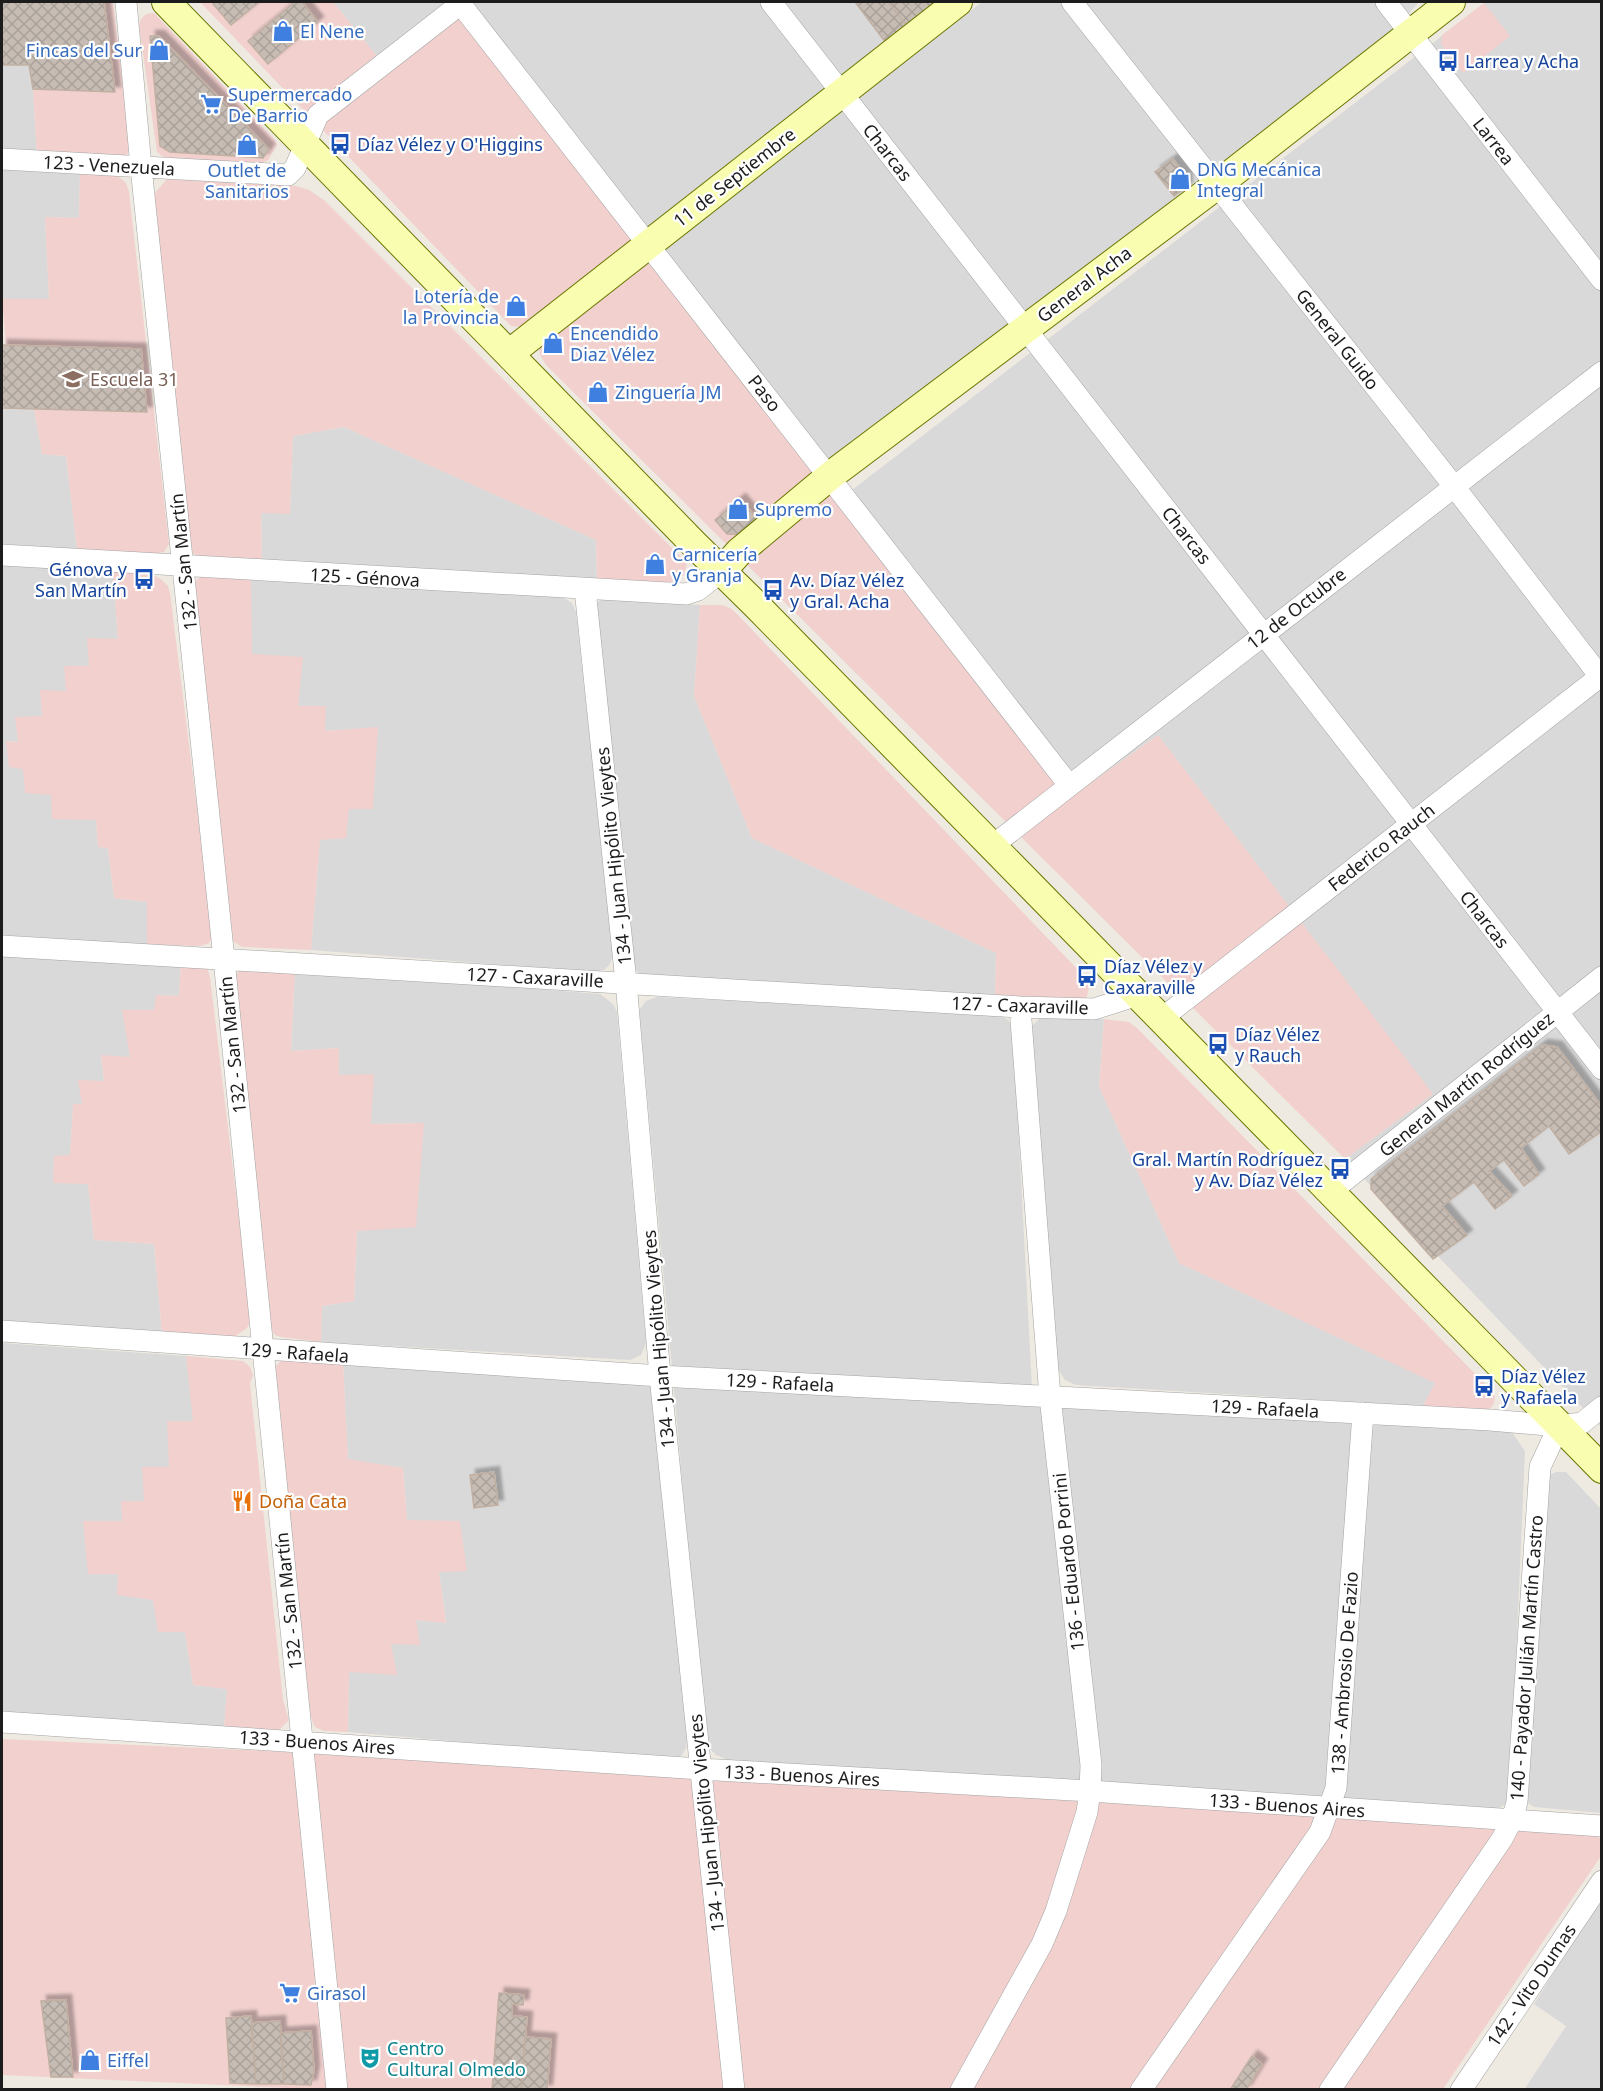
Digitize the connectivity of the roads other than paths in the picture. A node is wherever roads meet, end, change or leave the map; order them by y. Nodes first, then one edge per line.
1 (126, 2) edge
2 (166, 2) edge
3 (461, 2) edge
4 (771, 2) edge
5 (958, 2) edge
6 (1072, 2) edge
7 (1386, 2) edge
8 (1451, 2) edge
9 (1411, 34) junction
10 (842, 92) junction
11 (305, 144) junction
12 (2, 159) edge
13 (141, 167) junction
14 (1217, 185) junction
15 (648, 244) junction
16 (1602, 280) edge
17 (1025, 328) junction
18 (510, 353) junction
19 (1602, 372) edge
20 (830, 476) junction
21 (1453, 485) junction
22 (2, 555) edge
23 (184, 567) junction
24 (722, 571) junction
25 (585, 589) junction
26 (1264, 634) junction
27 (1601, 677) edge
28 (1069, 784) junction
29 (1411, 823) junction
30 (992, 846) junction
31 (2, 946) edge
32 (224, 959) junction
33 (1602, 977) edge
34 (626, 982) junction
35 (1138, 995) junction
36 (1020, 1007) junction
37 (1557, 1011) junction
38 (1161, 1019) junction
39 (1602, 1070) edge
40 (1330, 1192) junction
41 (2, 1331) edge
42 (262, 1350) junction
43 (660, 1376) junction
44 (1050, 1397) junction
45 (1602, 1407) edge
46 (1363, 1413) junction
47 (1559, 1426) junction
48 (1602, 1469) edge
49 (2, 1722) edge
50 (303, 1741) junction
51 (700, 1769) junction
52 (1090, 1791) junction
53 (1330, 1807) junction
54 (1512, 1820) junction
55 (1602, 1826) edge
56 (1602, 1881) edge
57 (337, 2090) edge
58 (734, 2090) edge
59 (961, 2090) edge
60 (1141, 2090) edge
61 (1330, 2090) edge
62 (1461, 2090) edge

1 - 13 street, 132 - San Martín
2 - 11 main road
3 - 11 street
3 - 15 street, Paso
4 - 10 street, Charcas
5 - 10 main road, 11 de Septiembre
6 - 14 street, General Guido
7 - 9 street, Larrea
8 - 9 main road, General Acha
9 - 14 main road, General Acha
9 - 16 street, Larrea
10 - 15 main road, 11 de Septiembre
10 - 17 street, Charcas
11 - 13 street, 123 - Venezuela
11 - 18 main road
12 - 13 street, 123 - Venezuela
13 - 23 street, 132 - San Martín
14 - 17 main road, General Acha
14 - 21 street, General Guido
15 - 18 main road, 11 de Septiembre
15 - 20 street, Paso
17 - 20 main road, General Acha
17 - 26 street, Charcas
18 - 24 main road
19 - 21 street, 12 de Octubre
20 - 24 main road, General Acha
20 - 28 street, Paso
21 - 26 street, 12 de Octubre
21 - 27 street, General Guido
22 - 23 street, 125 - Génova
23 - 25 street, 125 - Génova
23 - 32 street, 132 - San Martín
24 - 25 street, 125 - Génova
24 - 30 main road
25 - 34 street, 134 - Juan Hipólito Vieytes
26 - 28 street, 12 de Octubre
26 - 29 street, Charcas
27 - 29 street, Federico Rauch
28 - 30 street, 12 de Octubre
29 - 37 street, Charcas
29 - 38 street, Federico Rauch
30 - 35 main road
31 - 32 street, 127 - Caxaraville
32 - 34 street, 127 - Caxaraville
32 - 42 street, 132 - San Martín
33 - 37 street, General Martín Rodríguez
34 - 36 street, 127 - Caxaraville
34 - 43 street, 134 - Juan Hipólito Vieytes
35 - 36 street, 127 - Caxaraville
35 - 38 main road
36 - 44 street, 136 - Eduardo Porrini
37 - 39 street, Charcas
37 - 40 street, General Martín Rodríguez
38 - 40 main road
40 - 47 main road
41 - 42 street, 129 - Rafaela
42 - 43 street, 129 - Rafaela
42 - 50 street, 132 - San Martín
43 - 44 street, 129 - Rafaela
43 - 51 street, 134 - Juan Hipólito Vieytes
44 - 46 street, 129 - Rafaela
44 - 52 street, 136 - Eduardo Porrini
45 - 47 street, 129 - Rafaela
46 - 47 street, 129 - Rafaela
46 - 53 street, 138 - Ambrosio De Fazio
47 - 48 main road
47 - 54 street, 140 - Payador Julián Martín Castro
49 - 50 street, 133 - Buenos Aires
50 - 51 street, 133 - Buenos Aires
50 - 57 street, 132 - San Martín
51 - 52 street, 133 - Buenos Aires
51 - 58 street, 134 - Juan Hipólito Vieytes
52 - 53 street, 133 - Buenos Aires
52 - 59 street, 136 - Eduardo Porrini
53 - 54 street, 133 - Buenos Aires
53 - 60 street, 138 - Ambrosio De Fazio
54 - 55 street, 133 - Buenos Aires
54 - 61 street, 140 - Payador Julián Martín Castro
56 - 62 street, 142 - Vito Dumas

